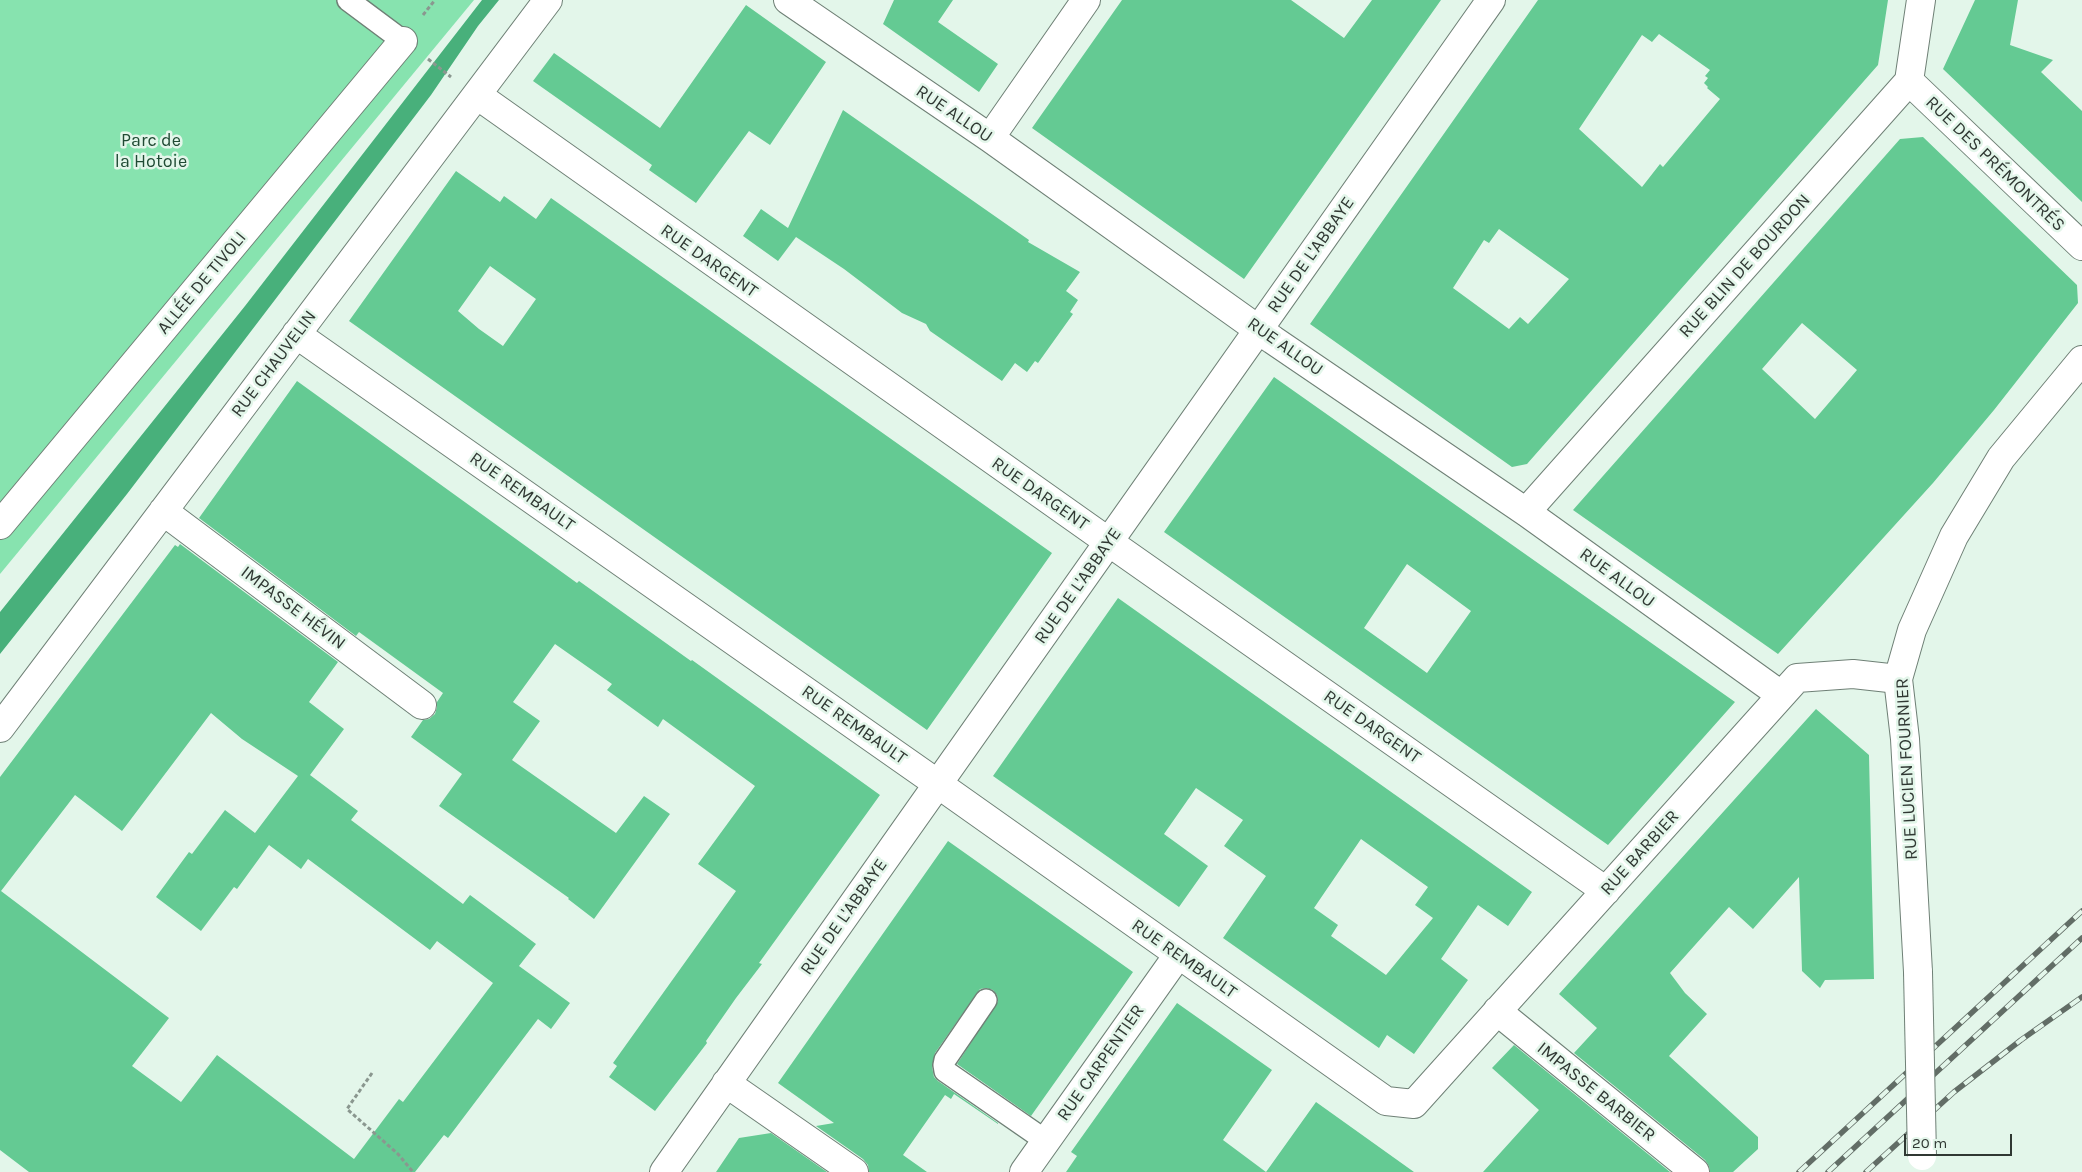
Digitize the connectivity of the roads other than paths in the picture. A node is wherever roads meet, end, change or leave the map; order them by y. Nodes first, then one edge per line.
1 (348, 0) edge
2 (548, 0) edge
3 (788, 0) edge
4 (1086, 0) edge
5 (1491, 0) edge
6 (1921, 0) edge
7 (403, 41) joint
8 (1909, 81) junction
9 (477, 95) junction
10 (990, 138) junction
11 (2082, 246) edge
12 (1259, 330) junction
13 (296, 334) junction
14 (2082, 360) edge
15 (163, 511) junction
16 (1526, 512) junction
17 (0, 525) edge
18 (1109, 542) junction
19 (1898, 679) junction
20 (1781, 695) junction
21 (422, 705) dead end
22 (0, 728) edge
23 (938, 784) junction
24 (1606, 891) junction
25 (1178, 955) junction
26 (986, 1000) dead end
27 (1497, 1011) junction
28 (726, 1083) junction
29 (1414, 1104) joint
30 (1046, 1141) junction
31 (1922, 1164) edge
32 (664, 1172) edge
33 (854, 1172) edge
34 (1024, 1172) edge
35 (1695, 1172) edge

1 - 7 lane
2 - 9 street, RUE CHAUVELIN
3 - 10 street, RUE ALLOU
4 - 10 street
5 - 12 street, RUE DE L'ABBAYE
6 - 8 street
7 - 17 street, ALLÉE DE TIVOLI
8 - 11 street, RUE DES PRÉMONTRÉS
8 - 16 street, RUE BLIN DE BOURDON
9 - 13 street, RUE CHAUVELIN
9 - 18 street, RUE DARGENT
10 - 12 street, RUE ALLOU
12 - 16 street, RUE ALLOU
12 - 18 street, RUE DE L'ABBAYE
13 - 15 street, RUE CHAUVELIN
13 - 23 street, RUE REMBAULT
14 - 19 street, RUE LUCIEN FOURNIER
15 - 21 street, IMPASSE HÉVIN
15 - 22 street, RUE CHAUVELIN
16 - 20 street, RUE ALLOU
18 - 23 street, RUE DE L'ABBAYE
18 - 24 street, RUE DARGENT
19 - 20 street, RUE BARBIER
19 - 31 street, RUE LUCIEN FOURNIER, bridge
20 - 24 street, RUE BARBIER
23 - 25 street, RUE REMBAULT
23 - 28 street, RUE DE L'ABBAYE
24 - 27 street, RUE BARBIER
25 - 29 street, RUE REMBAULT
25 - 30 street, RUE CARPENTIER
26 - 30 lane
27 - 29 street, RUE BARBIER
27 - 35 street, IMPASSE BARBIER
28 - 32 street, RUE DE L'ABBAYE
28 - 33 street
30 - 34 street, RUE CARPENTIER

